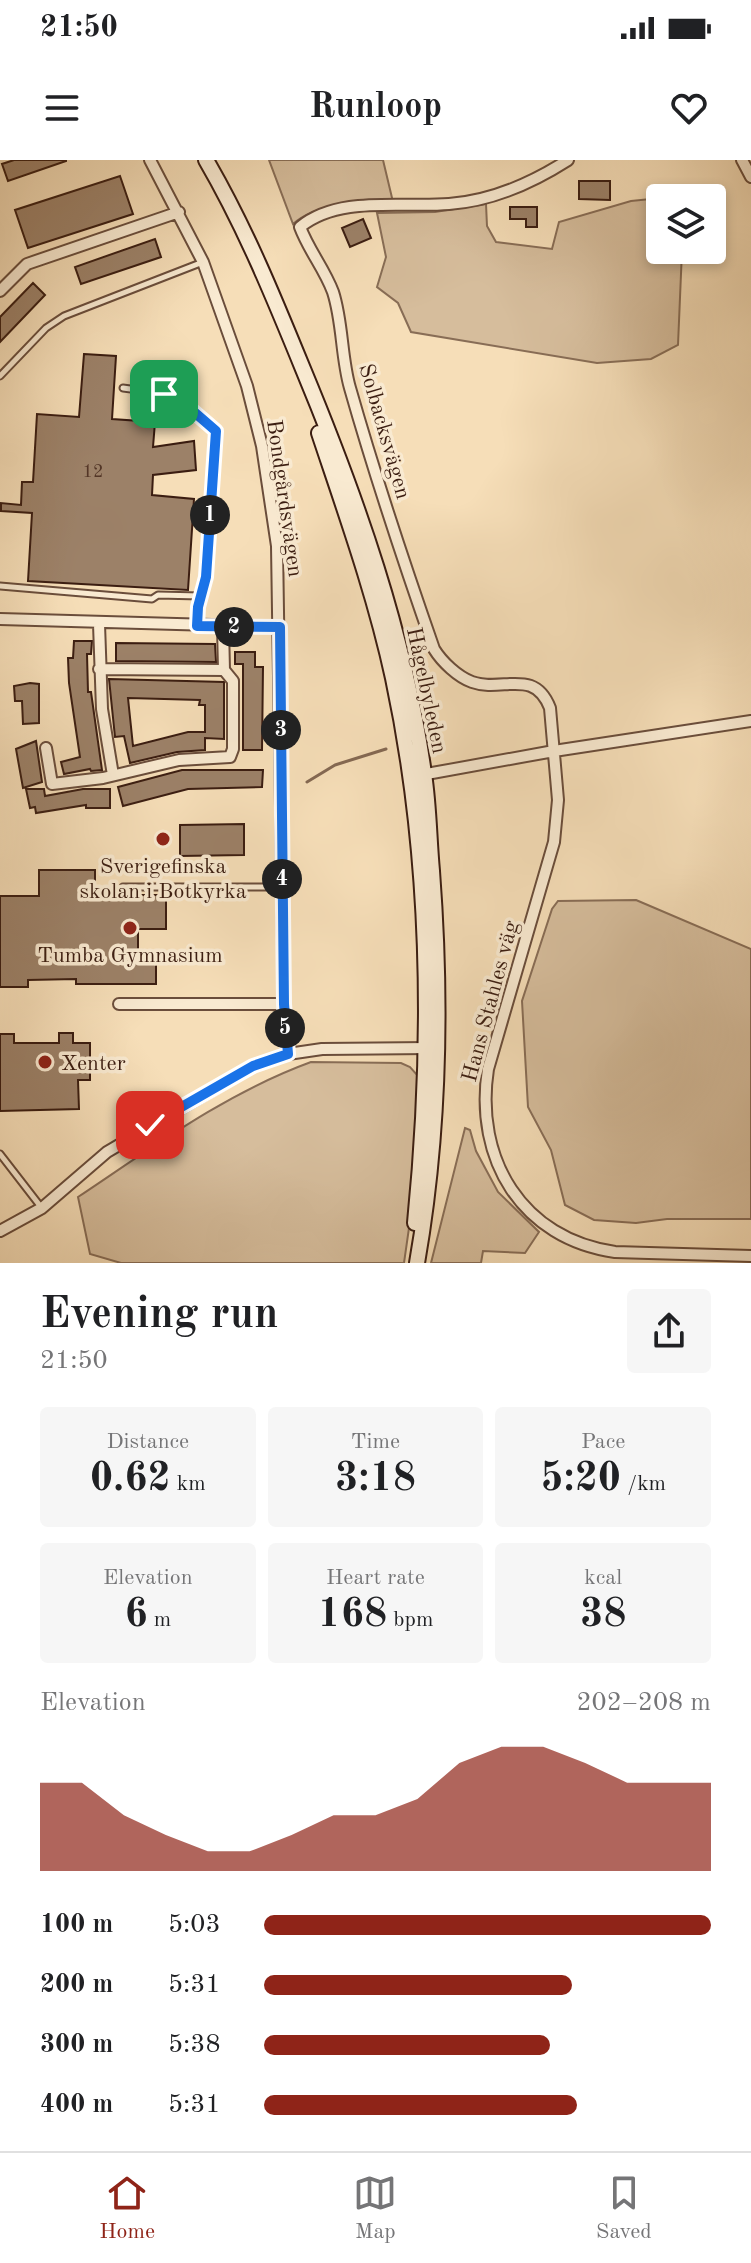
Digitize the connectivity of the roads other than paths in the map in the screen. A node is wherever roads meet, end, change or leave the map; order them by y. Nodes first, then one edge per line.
1 (150, 160) edge
2 (195, 160) edge
3 (206, 160) edge
4 (568, 160) edge
5 (742, 160) edge
6 (751, 177) edge
7 (179, 212) junction
8 (203, 262) junction
9 (0, 291) edge
10 (0, 376) edge
11 (123, 388) dead end
12 (0, 586) edge
13 (200, 596) junction
14 (0, 619) edge
15 (99, 624) junction
16 (197, 626) junction
17 (223, 627) junction
18 (280, 627) junction
19 (99, 669) junction
20 (224, 670) junction
21 (751, 721) edge
22 (46, 748) dead end
23 (554, 751) junction
24 (113, 775) junction
25 (418, 776) junction
26 (123, 887) dead end
27 (282, 887) junction
28 (119, 1004) dead end
29 (284, 1004) junction
30 (433, 1048) junction
31 (288, 1054) junction
32 (0, 1154) edge
33 (42, 1208) junction
34 (0, 1231) edge
35 (751, 1256) edge
36 (410, 1263) edge
37 (417, 1263) edge

1 - 7 street, Bondgårdsvägen
2 - 25 main road, Hågelbyleden
3 - 25 main road, Hågelbyleden
4 - 23 street, Solbacksvägen
5 - 6 street
7 - 8 street, Bondgårdsvägen
7 - 9 street
8 - 10 lane
8 - 18 street, Bondgårdsvägen
11 - 13 lane
12 - 13 lane
13 - 16 lane
14 - 15 street
15 - 16 street
15 - 19 street
16 - 17 street
17 - 18 street
17 - 20 street
18 - 27 street, Bondgårdsvägen
19 - 20 street
19 - 24 street
20 - 24 street
21 - 23 street
22 - 24 street
23 - 25 street
23 - 35 street, Hans Stahles väg
25 - 30 main road, Hågelbyleden
26 - 27 lane
27 - 29 street, Bondgårdsvägen
28 - 29 street
29 - 31 street, Bondgårdsvägen
30 - 31 street
30 - 36 main road, Hågelbyleden
30 - 37 main road, Hågelbyleden
31 - 33 street
32 - 33 lane
33 - 34 street

